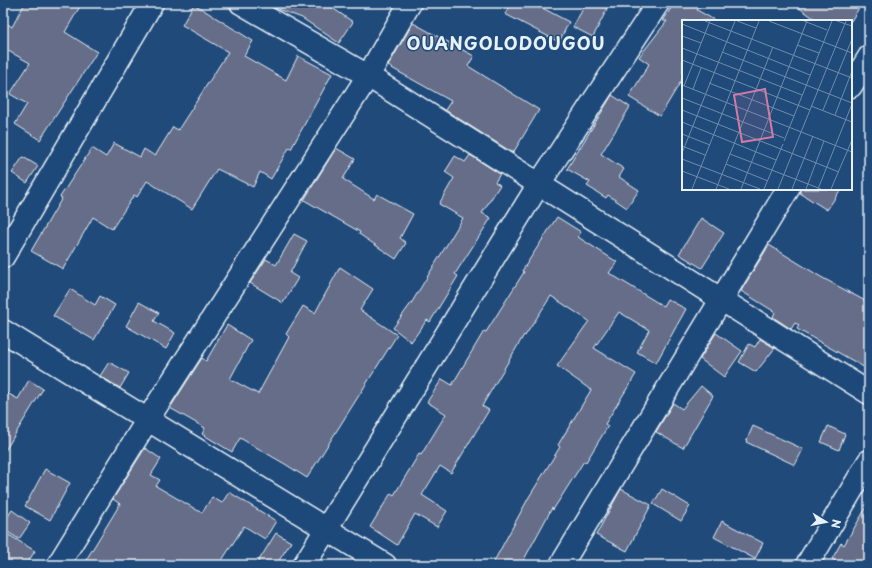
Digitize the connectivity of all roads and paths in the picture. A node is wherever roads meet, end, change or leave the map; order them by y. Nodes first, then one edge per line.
1 (152, 3) edge
2 (241, 3) edge
3 (410, 3) edge
4 (658, 3) edge
5 (869, 57) edge
6 (368, 76) junction
7 (852, 84) edge
8 (539, 184) junction
9 (787, 190) edge
10 (3, 257) edge
11 (721, 300) junction
12 (3, 330) edge
13 (869, 393) edge
14 (148, 419) junction
15 (869, 461) edge
16 (326, 528) junction
17 (58, 565) edge
18 (304, 565) edge
19 (385, 565) edge
20 (561, 565) edge
21 (807, 565) edge

1 - 10 street
2 - 6 street
3 - 6 street
4 - 8 street
5 - 7 street
6 - 8 street
6 - 14 street
8 - 11 street
8 - 16 street
9 - 11 street
11 - 13 street
11 - 20 street
12 - 14 street
14 - 16 street
14 - 17 street
15 - 21 street
16 - 18 street
16 - 19 street

